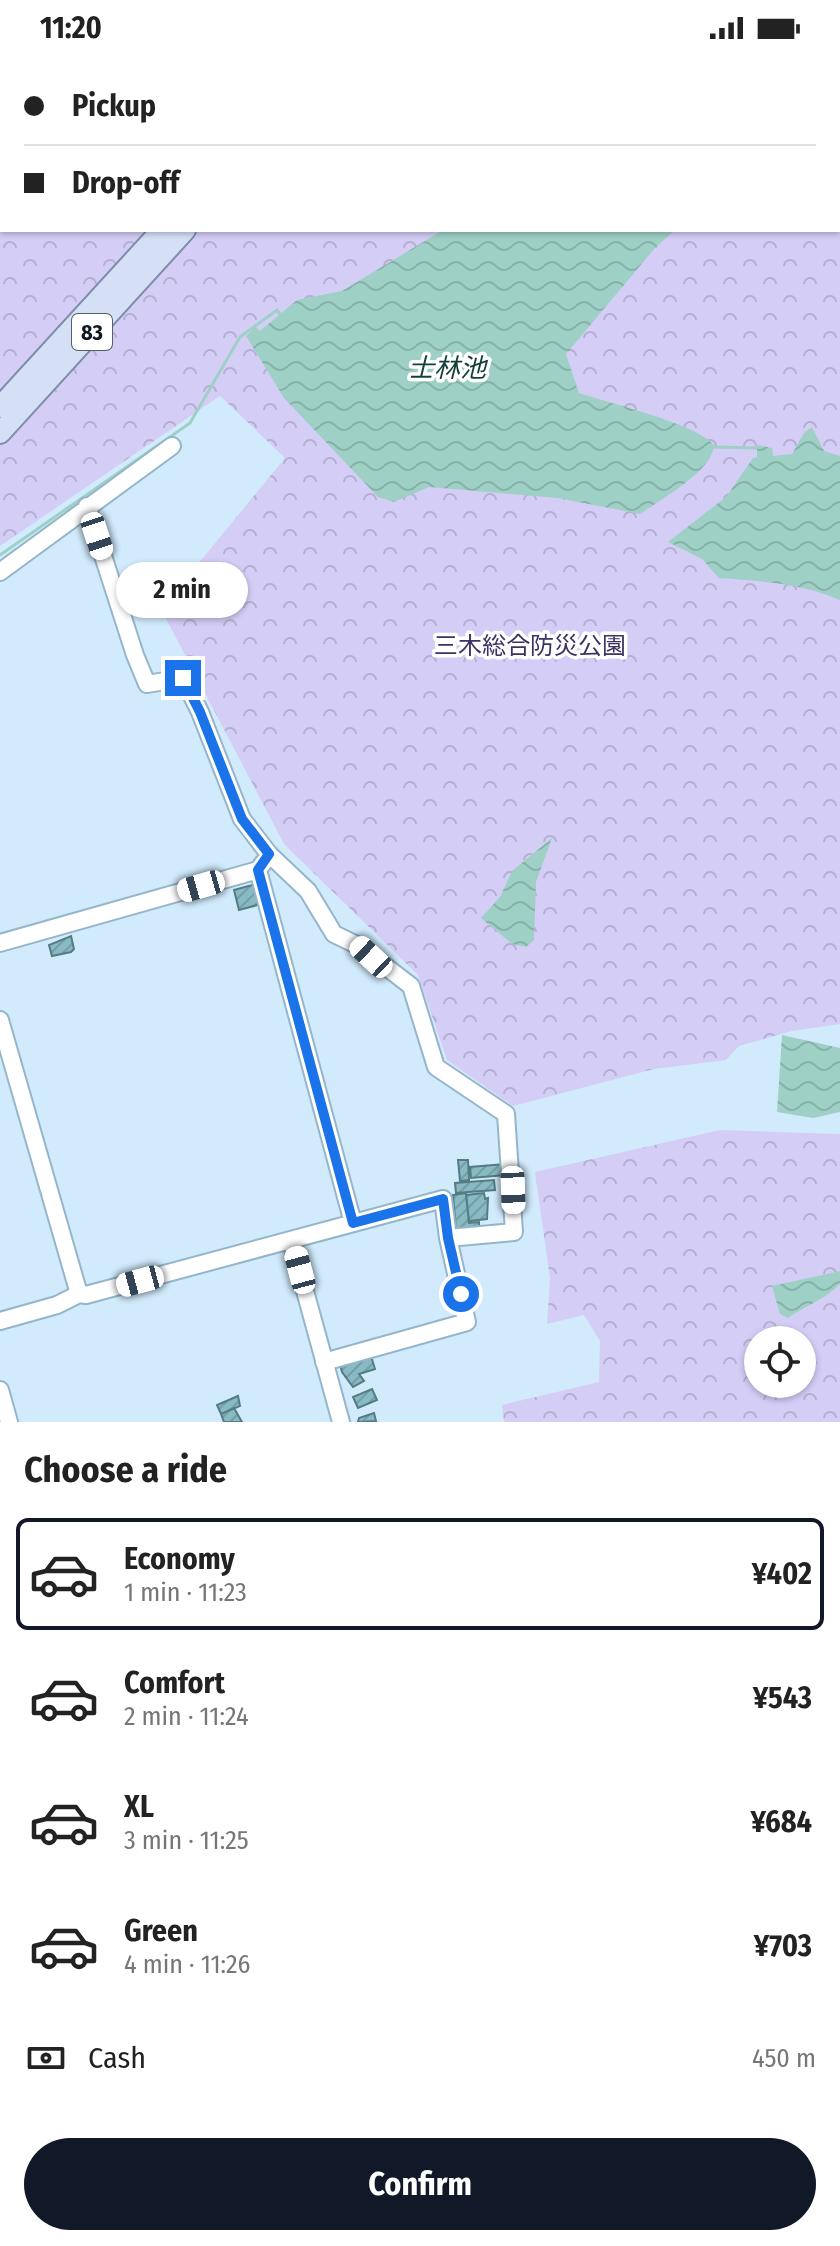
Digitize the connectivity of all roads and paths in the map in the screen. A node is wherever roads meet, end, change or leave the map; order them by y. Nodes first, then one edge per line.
1 (160, 232) edge
2 (183, 232) edge
3 (0, 407) edge
4 (0, 433) edge
5 (172, 446) dead end
6 (87, 506) junction
7 (0, 572) edge
8 (269, 854) junction
9 (258, 870) junction
10 (0, 943) edge
11 (0, 1020) edge
12 (353, 1223) junction
13 (448, 1238) junction
14 (291, 1240) junction
15 (79, 1294) junction
16 (0, 1321) edge
17 (324, 1362) junction
18 (0, 1390) edge
19 (9, 1422) edge
20 (341, 1422) edge

1 - 3 main road, 83
2 - 4 main road, 83
5 - 6 street
6 - 7 street
6 - 8 street
8 - 9 street
8 - 13 street
9 - 10 street
9 - 12 street
11 - 15 street
12 - 13 street
12 - 14 street
13 - 17 street
14 - 15 street
14 - 17 street
15 - 16 street
17 - 20 street
18 - 19 street

